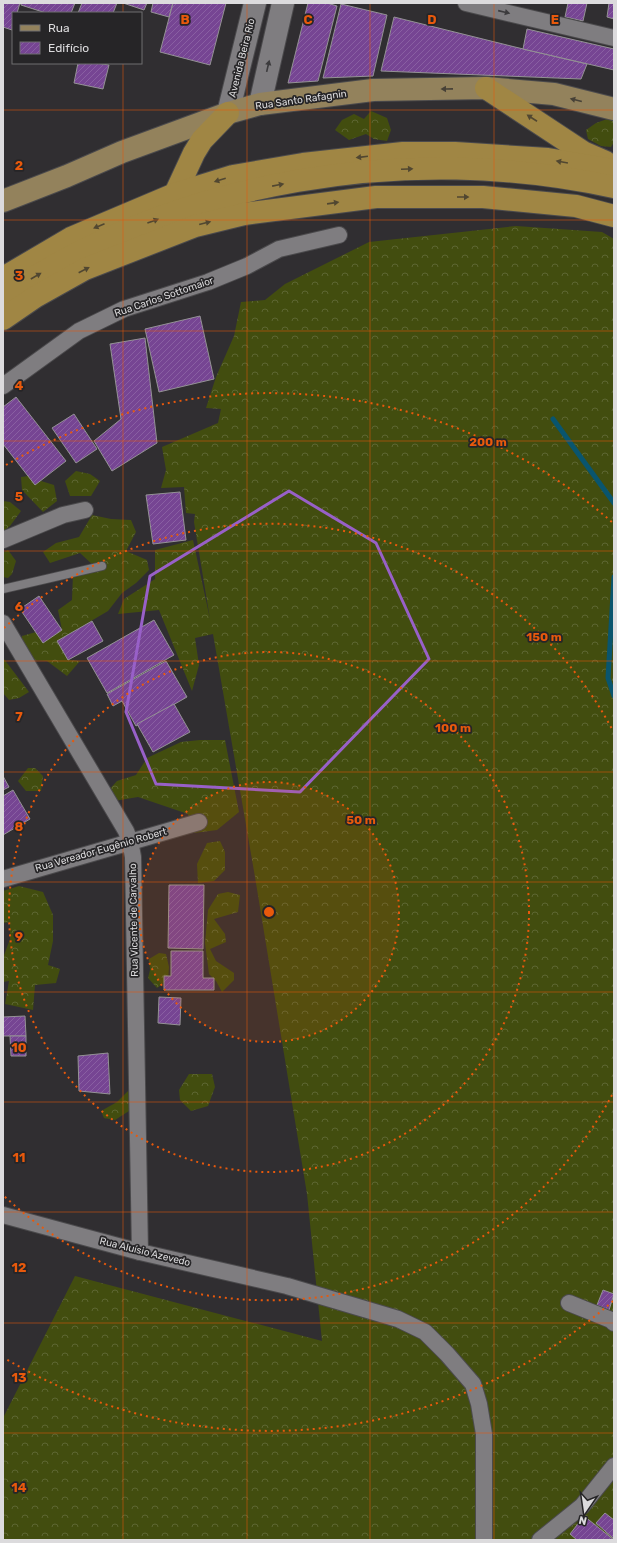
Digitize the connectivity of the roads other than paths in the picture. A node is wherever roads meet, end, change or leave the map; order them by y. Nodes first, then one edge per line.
1 (255, 3) edge
2 (283, 3) edge
3 (466, 3) edge
4 (614, 38) edge
5 (486, 88) junction
6 (260, 104) junction
7 (614, 109) edge
8 (228, 113) junction
9 (614, 166) edge
10 (614, 170) edge
11 (614, 187) edge
12 (175, 194) junction
13 (3, 201) edge
14 (614, 216) edge
15 (339, 235) dead end
16 (3, 278) edge
17 (3, 298) edge
18 (3, 319) edge
19 (3, 386) edge
20 (85, 510) dead end
21 (3, 540) edge
22 (102, 566) dead end
23 (3, 589) edge
24 (3, 623) edge
25 (199, 822) dead end
26 (130, 841) junction
27 (3, 879) edge
28 (3, 1215) edge
29 (140, 1252) junction
30 (569, 1302) dead end
31 (614, 1324) edge
32 (614, 1466) edge
33 (484, 1540) edge
34 (540, 1540) edge

1 - 8 main road, Avenida Beira Rio
6 -> 2 main road
3 -> 4 street
5 -> 6 main road, Rua Santo Rafagnin
7 -> 5 main road, Rua Santo Rafagnin
9 -> 5 highway
6 - 8 main road, Rua Santo Rafagnin
8 - 12 highway
8 - 13 main road, Rua Santo Rafagnin
10 -> 12 highway
17 -> 11 highway
12 -> 16 highway
18 -> 14 highway
15 - 19 street, Rua Carlos Sottomaior
20 - 21 street
22 - 23 lane
24 - 26 street, Rua Vicente de Carvalho
25 - 26 street, Rua Vereador Eugênio Robert
26 - 27 street, Rua Vereador Eugênio Robert
26 - 29 street, Rua Vicente de Carvalho
28 - 29 street, Rua Aluísio Azevedo
29 - 33 street, Rua Aluísio Azevedo
30 - 31 street
32 - 34 street

